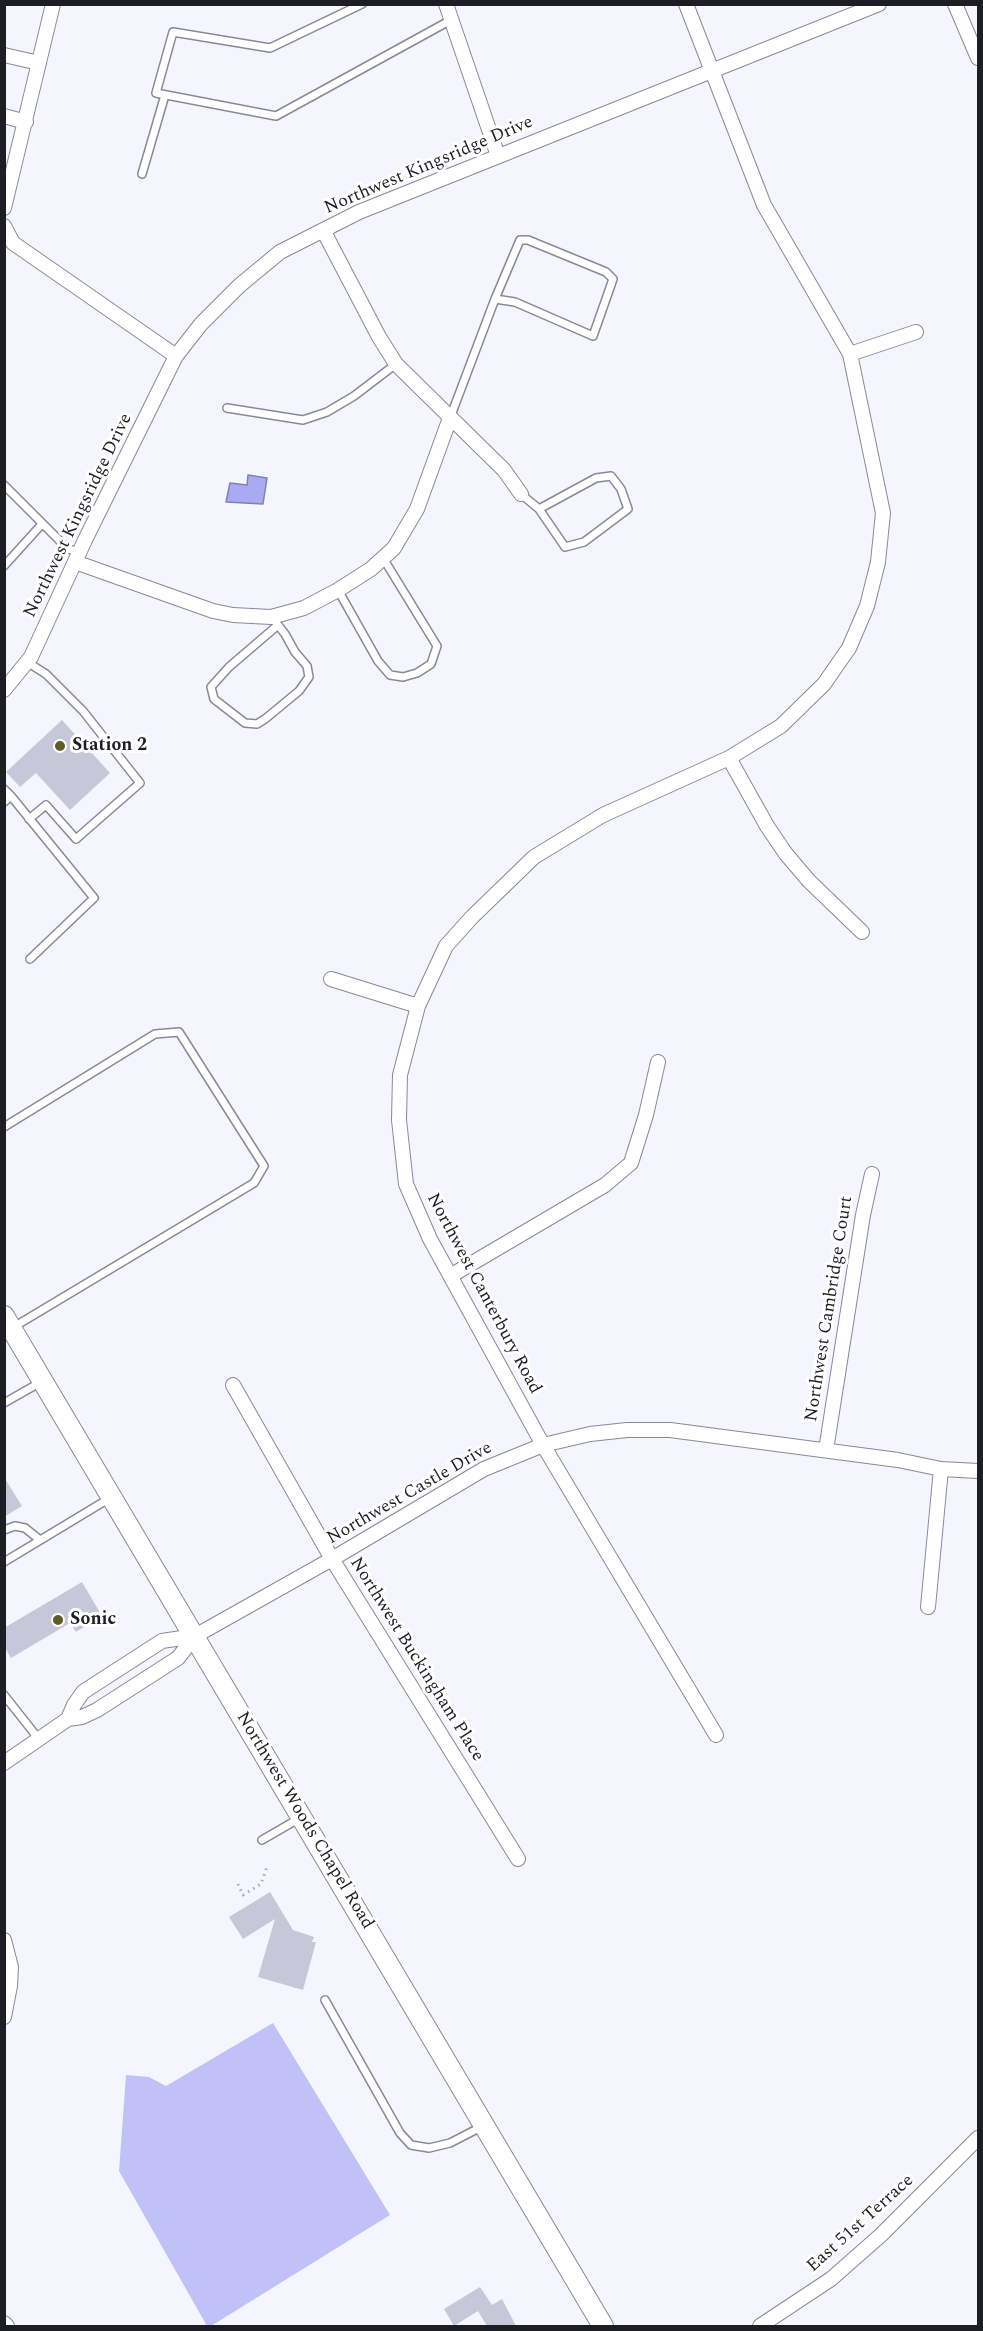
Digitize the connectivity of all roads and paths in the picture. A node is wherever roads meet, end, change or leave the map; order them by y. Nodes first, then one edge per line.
1 (53, 4) edge
2 (362, 4) edge
3 (446, 4) edge
4 (686, 4) edge
5 (879, 4) edge
6 (955, 4) edge
7 (451, 20) junction
8 (4, 55) edge
9 (978, 58) edge
10 (39, 63) junction
11 (712, 71) junction
12 (165, 95) junction
13 (4, 116) edge
14 (26, 122) junction
15 (498, 156) junction
16 (142, 174) dead end
17 (7, 183) edge
18 (4, 208) edge
19 (4, 226) edge
20 (323, 230) junction
21 (495, 299) junction
22 (916, 332) dead end
23 (850, 354) junction
24 (176, 356) junction
25 (396, 364) junction
26 (227, 408) dead end
27 (450, 418) junction
28 (4, 485) edge
29 (521, 494) joint
30 (539, 509) junction
31 (42, 524) junction
32 (77, 557) junction
33 (383, 558) junction
34 (4, 566) edge
35 (338, 590) junction
36 (275, 621) junction
37 (27, 662) junction
38 (4, 690) edge
39 (729, 758) junction
40 (4, 789) edge
41 (11, 796) junction
42 (4, 802) edge
43 (29, 819) junction
44 (862, 932) dead end
45 (30, 959) dead end
46 (331, 979) dead end
47 (418, 1006) junction
48 (658, 1062) dead end
49 (4, 1127) edge
50 (872, 1174) dead end
51 (452, 1275) junction
52 (8, 1322) edge
53 (43, 1380) junction
54 (233, 1385) dead end
55 (4, 1403) edge
56 (543, 1445) junction
57 (826, 1450) junction
58 (941, 1469) junction
59 (978, 1472) edge
60 (112, 1497) junction
61 (4, 1530) edge
62 (40, 1540) junction
63 (332, 1559) junction
64 (4, 1562) edge
65 (928, 1607) dead end
66 (195, 1636) junction
67 (4, 1695) edge
68 (68, 1719) junction
69 (716, 1735) dead end
70 (38, 1738) junction
71 (4, 1762) edge
72 (302, 1817) junction
73 (262, 1840) dead end
74 (518, 1859) dead end
75 (267, 1867) dead end
76 (238, 1884) dead end
77 (4, 1940) edge
78 (325, 2000) dead end
79 (4, 2016) edge
80 (484, 2126) junction
81 (978, 2138) edge
82 (603, 2326) edge
83 (760, 2326) edge

1 - 10 street
2 - 12 lane
3 - 7 street
4 - 11 street, Northwest Canterbury Road
5 - 11 street, Northwest Kingsridge Drive
6 - 9 street
7 - 12 lane
7 - 15 street
8 - 10 street
10 - 14 street
11 - 15 street, Northwest Kingsridge Drive
11 - 23 street, Northwest Canterbury Road
12 - 16 lane
13 - 14 street
14 - 17 street
15 - 20 street, Northwest Kingsridge Drive
17 - 18 street
19 - 24 street
20 - 24 street, Northwest Kingsridge Drive
20 - 25 street
21 - 21 lane
21 - 27 lane
22 - 23 street
23 - 39 street, Northwest Canterbury Road
24 - 32 street, Northwest Kingsridge Drive
25 - 26 lane
25 - 27 street
27 - 29 street
27 - 33 street
28 - 31 lane
29 - 30 lane
30 - 30 lane
31 - 32 lane
31 - 34 lane
32 - 36 street
32 - 37 street, Northwest Kingsridge Drive
33 - 35 street
33 - 35 lane
35 - 36 street
36 - 36 lane
37 - 38 street, Northwest Kingsridge Drive
37 - 43 lane
39 - 44 street
39 - 47 street, Northwest Canterbury Road
40 - 41 lane
41 - 42 lane
41 - 43 lane
43 - 45 lane
46 - 47 street
47 - 51 street, Northwest Canterbury Road
48 - 51 street
49 - 52 lane
50 - 57 street, Northwest Cambridge Court
51 - 56 street, Northwest Canterbury Road
52 - 53 main road, Northwest Woods Chapel Road
53 - 55 lane
53 - 60 main road, Northwest Woods Chapel Road
54 - 63 street, Northwest Buckingham Place
56 - 57 street, Northwest Castle Drive
56 - 63 street, Northwest Castle Drive
56 - 69 street, Northwest Canterbury Road
57 - 58 street, Northwest Castle Drive
58 - 59 street, Northwest Castle Drive
58 - 65 street
60 - 62 lane
60 - 66 main road, Northwest Woods Chapel Road
61 - 62 lane
62 - 64 lane
63 - 66 street, Northwest Castle Drive
63 - 74 street, Northwest Buckingham Place
66 - 68 street
66 - 68 street
66 - 72 main road, Northwest Woods Chapel Road
67 - 70 lane
68 - 70 street
70 - 71 street
72 - 73 lane
72 - 80 main road, Northwest Woods Chapel Road
75 - 76 path
77 - 79 street
78 - 80 lane
80 - 82 main road, Northwest Woods Chapel Road
81 - 83 street, East 51st Terrace

